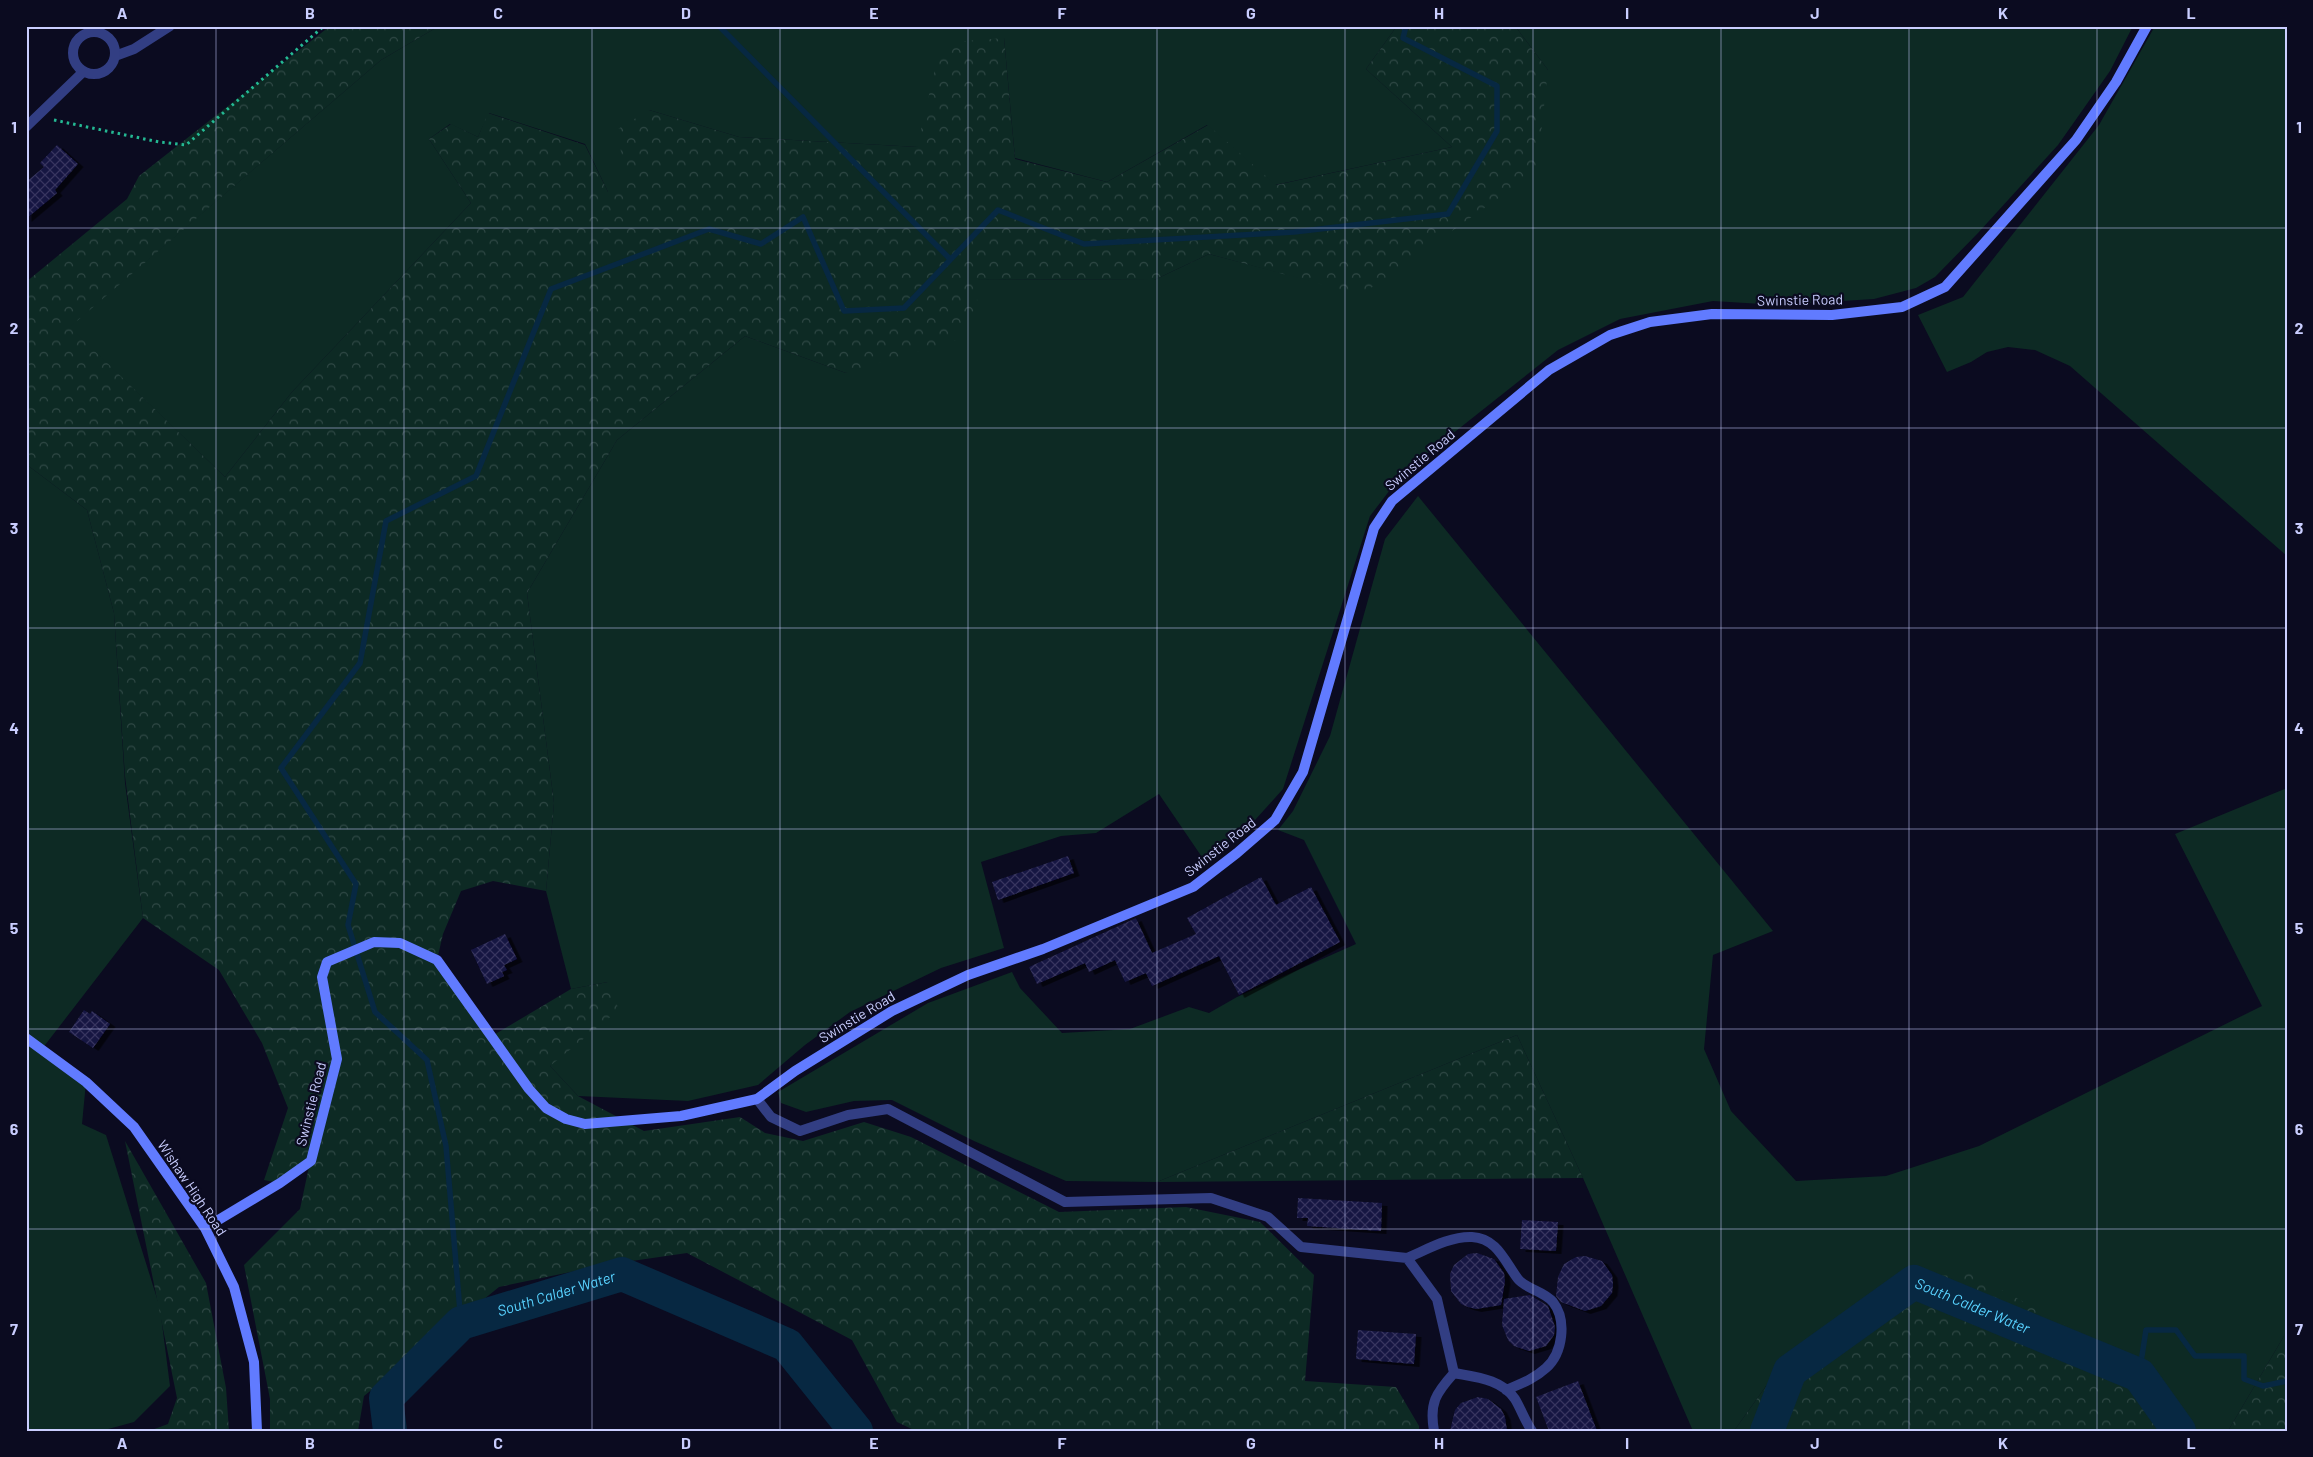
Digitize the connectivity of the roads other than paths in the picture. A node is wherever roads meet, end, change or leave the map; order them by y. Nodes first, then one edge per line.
1 (170, 26) edge
2 (2147, 26) edge
3 (115, 56) junction
4 (83, 72) junction
5 (26, 127) edge
6 (26, 1038) edge
7 (757, 1099) junction
8 (205, 1228) junction
9 (1407, 1258) junction
10 (1454, 1374) junction
11 (1506, 1390) junction
12 (257, 1431) edge
13 (1434, 1431) edge
14 (1532, 1431) edge

1 - 3 street
2 - 7 street, Swinstie Road
3 - 4 street
3 - 4 street
4 - 5 street
6 - 8 street, Wishaw High Road
7 - 8 street, Swinstie Road
7 - 9 street
8 - 12 street, Wishaw High Road
9 - 10 street
9 - 11 street
10 - 11 street
10 - 13 street
11 - 14 street

